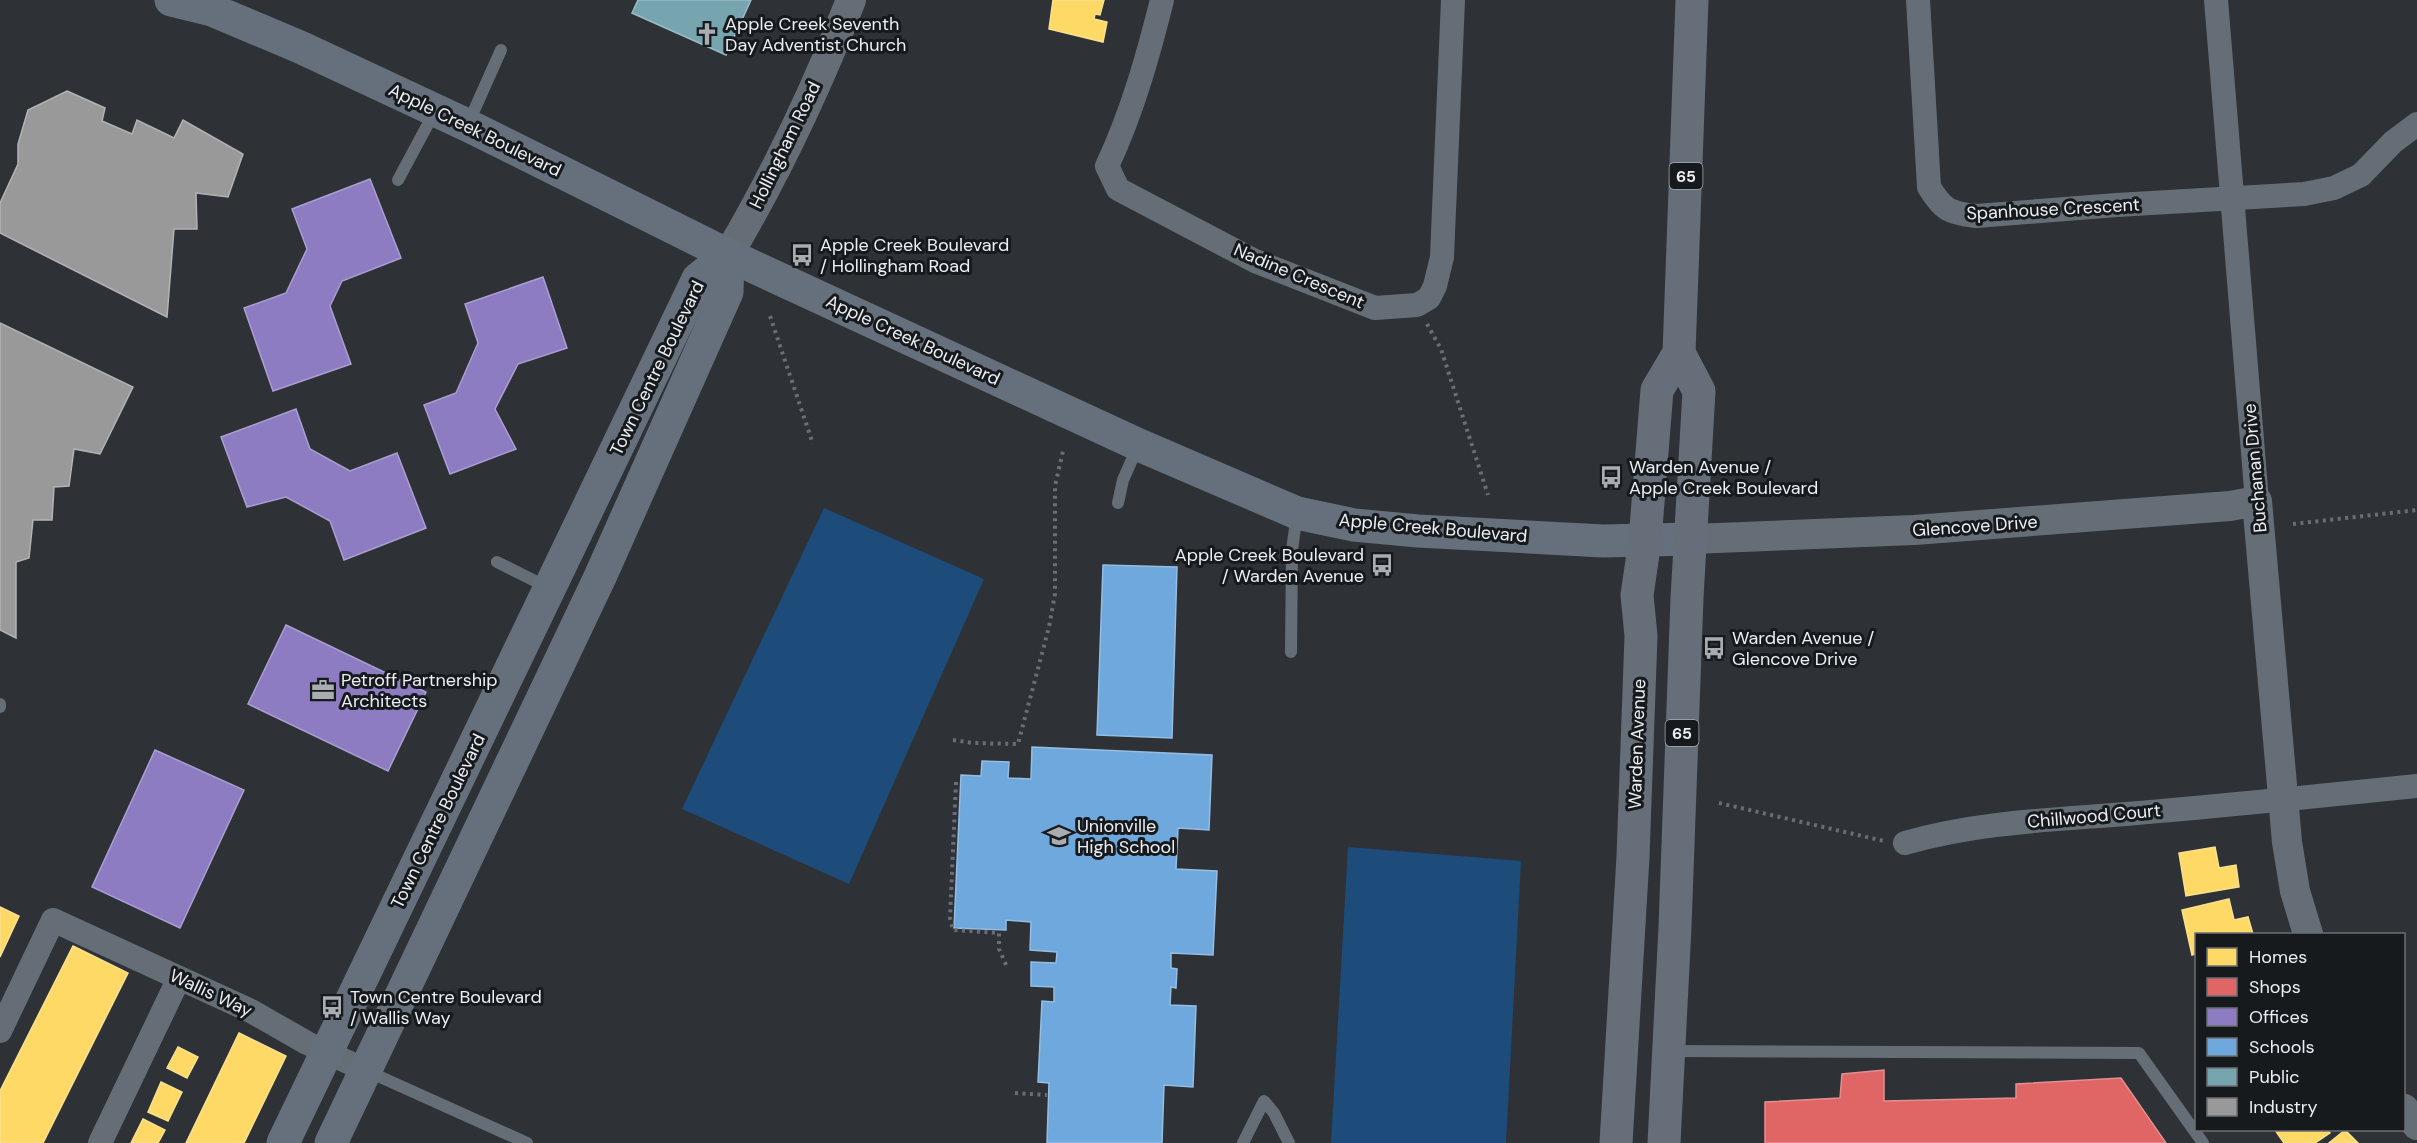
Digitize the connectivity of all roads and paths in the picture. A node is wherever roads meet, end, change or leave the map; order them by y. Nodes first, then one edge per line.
1 (171, 0) edge
2 (851, 0) edge
3 (1162, 0) edge
4 (1453, 0) edge
5 (1692, 0) edge
6 (1918, 0) edge
7 (2216, 0) edge
8 (501, 50) dead end
9 (436, 110) junction
10 (2417, 124) edge
11 (467, 125) junction
12 (398, 180) dead end
13 (2233, 200) junction
14 (728, 255) junction
15 (1417, 304) junction
16 (770, 316) dead end
17 (1679, 353) junction
18 (813, 444) dead end
19 (1139, 445) junction
20 (1063, 451) dead end
21 (1488, 495) dead end
22 (2257, 501) junction
23 (1118, 503) dead end
24 (2417, 510) edge
25 (1297, 513) junction
26 (2293, 524) dead end
27 (1692, 539) junction
28 (1645, 540) junction
29 (497, 562) dead end
30 (549, 588) junction
31 (1291, 652) dead end
32 (953, 740) dead end
33 (956, 782) dead end
34 (2417, 786) edge
35 (2284, 799) junction
36 (1719, 803) dead end
37 (1905, 843) joint
38 (2308, 933) edge
39 (1006, 967) dead end
40 (180, 978) junction
41 (0, 1031) edge
42 (1669, 1051) junction
43 (327, 1052) junction
44 (367, 1071) junction
45 (1015, 1093) dead end
46 (1047, 1095) dead end
47 (2405, 1110) edge
48 (2417, 1125) edge
49 (100, 1143) edge
50 (283, 1143) edge
51 (331, 1143) edge
52 (527, 1143) edge
53 (1243, 1143) edge
54 (1289, 1143) edge
55 (1617, 1143) edge
56 (1664, 1143) edge
57 (2203, 1143) edge

1 - 9 main road, Apple Creek Boulevard
2 - 14 street, Hollingham Road
3 - 15 street, Nadine Crescent
4 - 15 street
5 - 17 main road, Warden Avenue / 65
6 - 13 street, Spanhouse Crescent
7 - 13 street, Buchanan Drive
8 - 11 lane
9 - 11 main road, Apple Creek Boulevard
9 - 12 lane
10 - 13 street
11 - 14 main road, Apple Creek Boulevard
13 - 22 street, Buchanan Drive
14 - 19 main road, Apple Creek Boulevard
14 - 30 main road, Town Centre Boulevard
14 - 44 main road, Town Centre Boulevard
15 - 21 path
16 - 18 path
17 - 27 main road, Warden Avenue / 65
17 - 28 main road, Warden Avenue / 65
19 - 23 lane
19 - 25 main road, Apple Creek Boulevard
20 - 32 path
22 - 27 street, Glencove Drive
22 - 35 street, Buchanan Drive
24 - 26 path
25 - 28 main road, Apple Creek Boulevard
25 - 31 lane
27 - 28 main road, Apple Creek Boulevard
27 - 42 main road, Warden Avenue / 65
28 - 55 main road, Warden Avenue / 65
29 - 30 lane
30 - 43 main road, Town Centre Boulevard
33 - 39 path
34 - 35 street, Chillwood Court
35 - 37 street, Chillwood Court
35 - 38 street, Buchanan Drive
36 - 37 path
40 - 41 street, Wallis Way
40 - 43 street, Wallis Way
40 - 49 street
42 - 56 main road, Warden Avenue / 65
42 - 57 lane
43 - 44 street, Wallis Way
43 - 50 main road, Town Centre Boulevard
44 - 51 main road, Town Centre Boulevard
44 - 52 lane
45 - 46 path
47 - 48 street
53 - 54 lane

